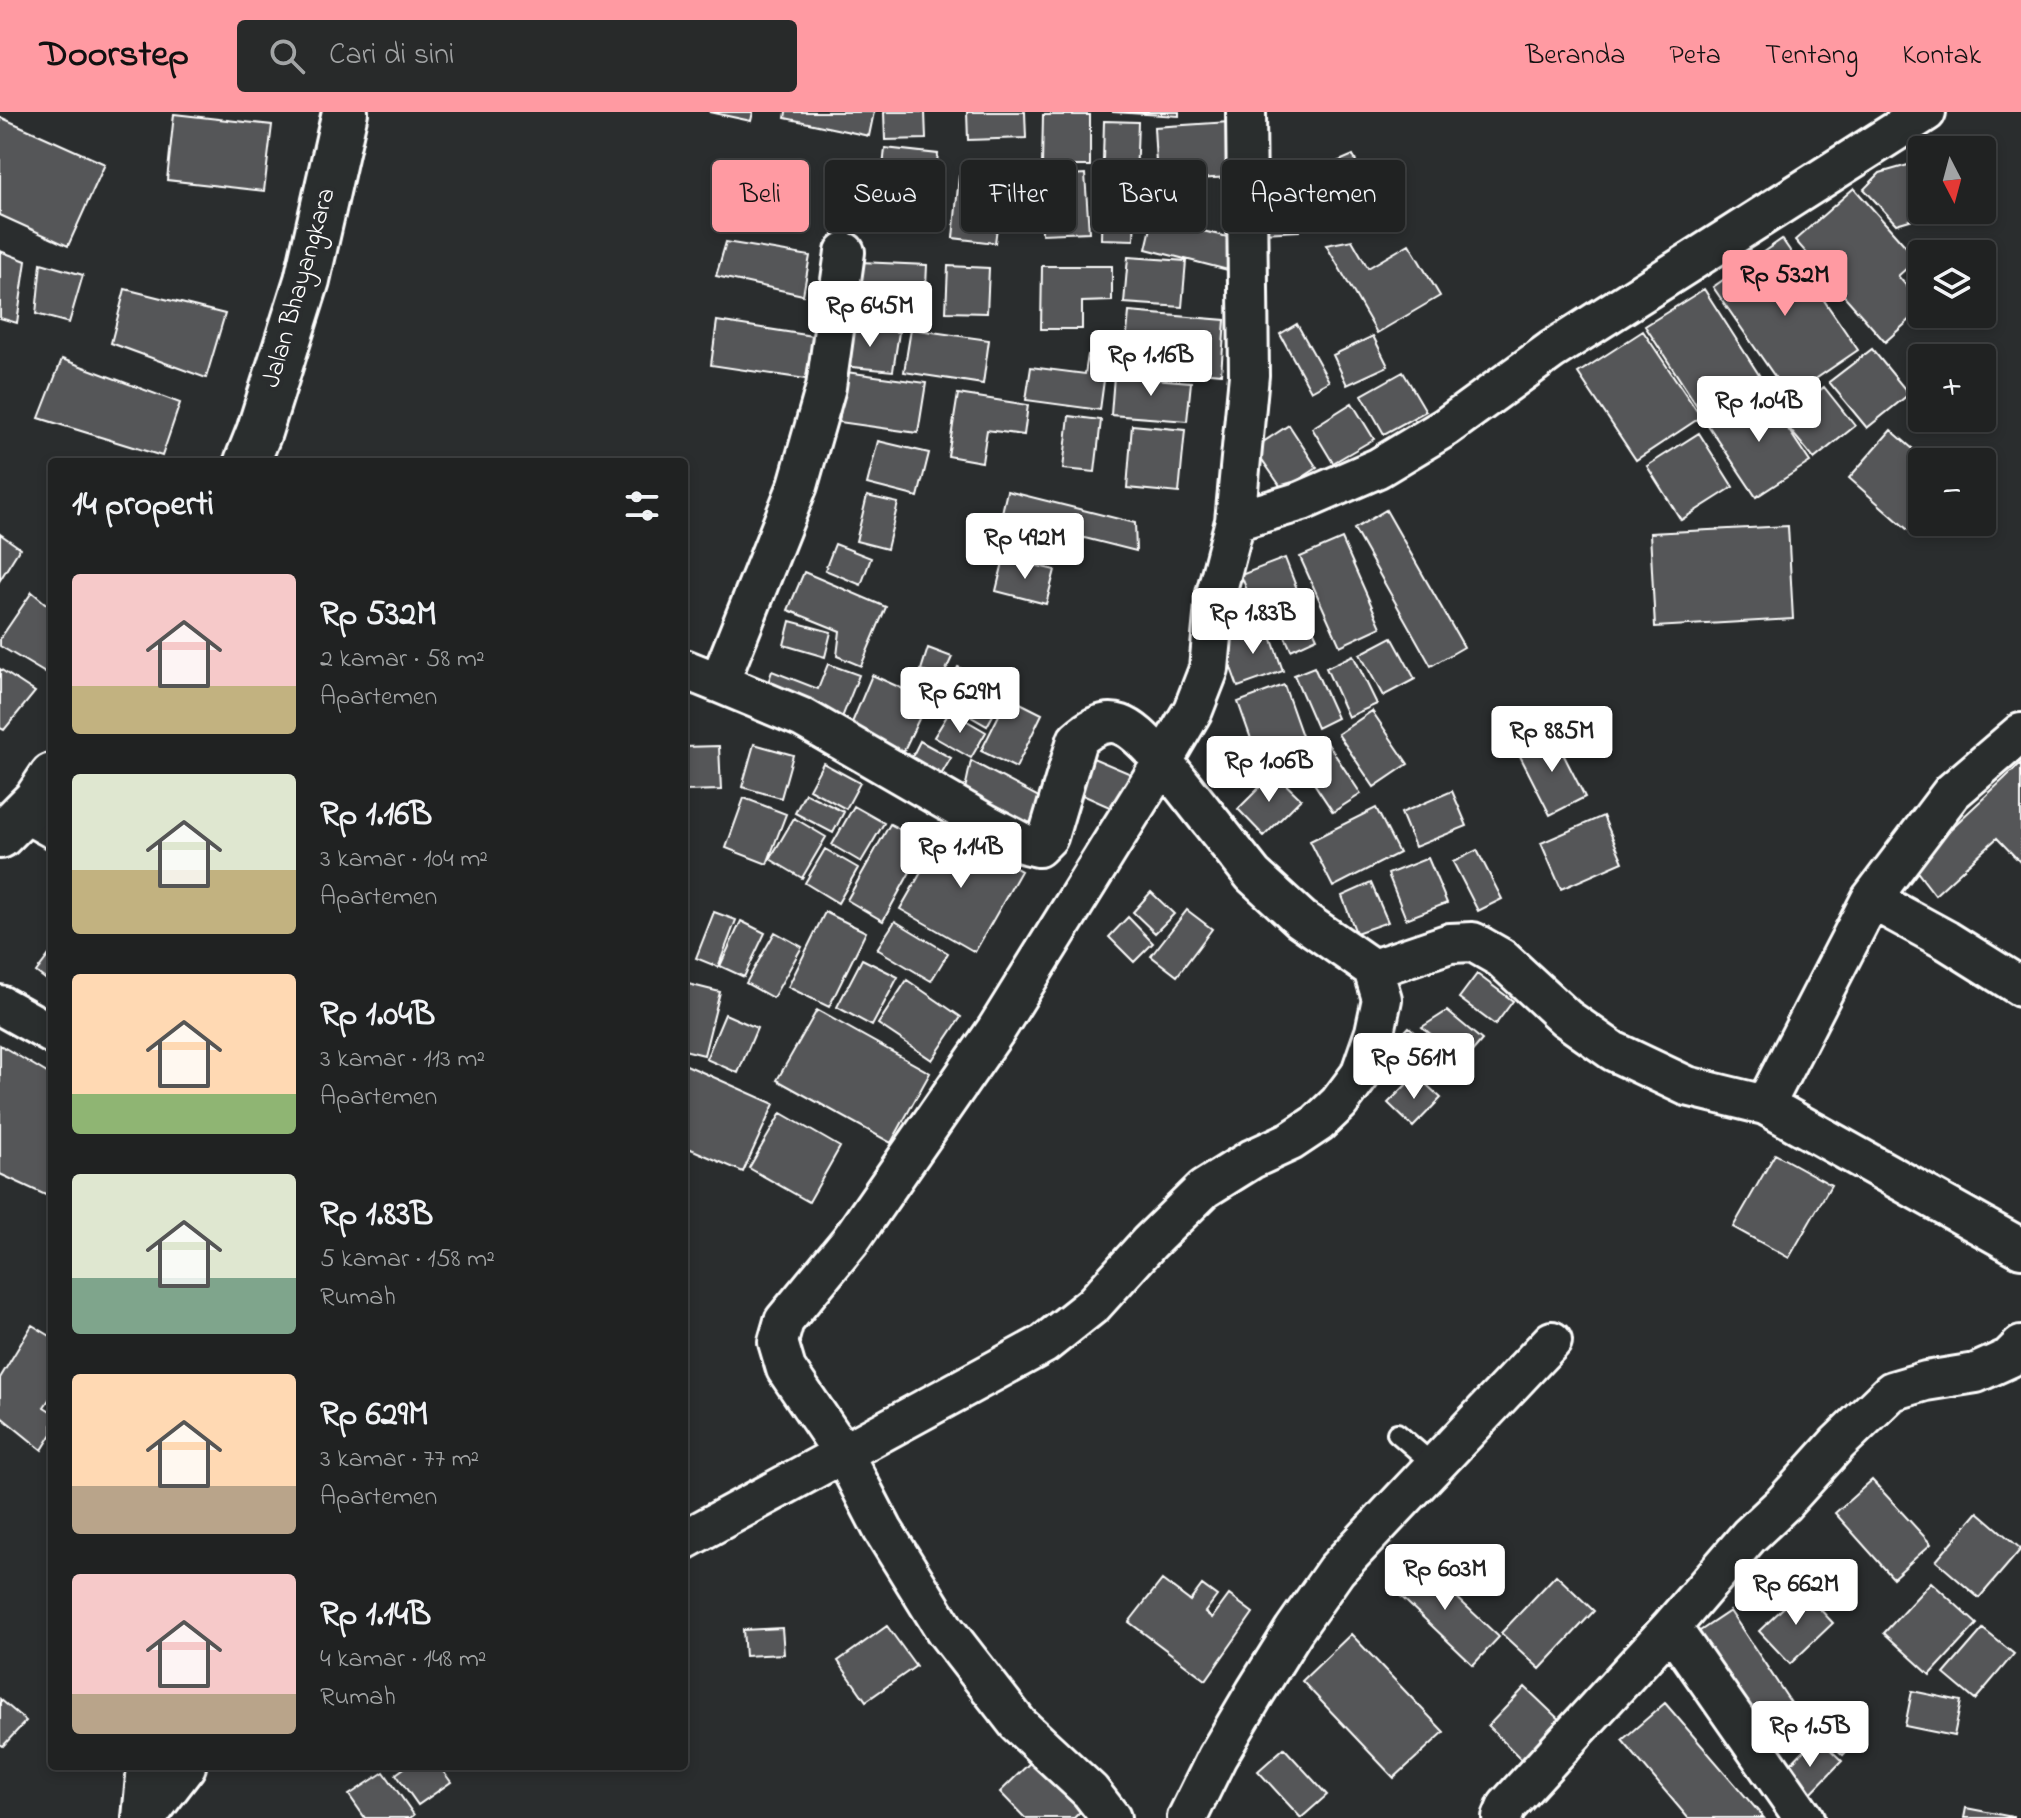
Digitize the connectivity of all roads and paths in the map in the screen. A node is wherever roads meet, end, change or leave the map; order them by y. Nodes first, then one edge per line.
1 (345, 112) edge
2 (1246, 112) edge
3 (1926, 112) edge
4 (845, 252) dead end
5 (249, 458) edge
6 (1235, 521) junction
7 (688, 671) edge
8 (719, 683) junction
9 (2021, 733) edge
10 (1163, 761) junction
11 (48, 782) edge
12 (25, 825) edge
13 (1871, 899) junction
14 (1373, 969) junction
15 (2021, 987) edge
16 (0, 1005) edge
17 (48, 1032) edge
18 (1765, 1105) junction
19 (2021, 1248) edge
20 (1552, 1341) dead end
21 (2021, 1346) edge
22 (1397, 1433) dead end
23 (843, 1453) junction
24 (1434, 1465) junction
25 (688, 1538) edge
26 (1671, 1627) junction
27 (147, 1770) edge
28 (183, 1770) edge
29 (144, 1818) edge
30 (1111, 1818) edge
31 (1187, 1818) edge
32 (1502, 1818) edge
33 (1804, 1818) edge

1 - 5 highway, Jalan Bhayangkara
2 - 6 street
3 - 6 street
4 - 8 street
6 - 10 street
7 - 8 street
8 - 10 street
9 - 13 street
10 - 14 street
10 - 23 street
11 - 12 highway
13 - 15 street
13 - 18 street
14 - 18 street
14 - 23 street
16 - 17 street
18 - 19 street
20 - 24 street
21 - 26 street
22 - 24 lane
23 - 25 street
23 - 30 street
24 - 31 street
26 - 32 street
26 - 33 street
27 - 29 street
28 - 29 street

